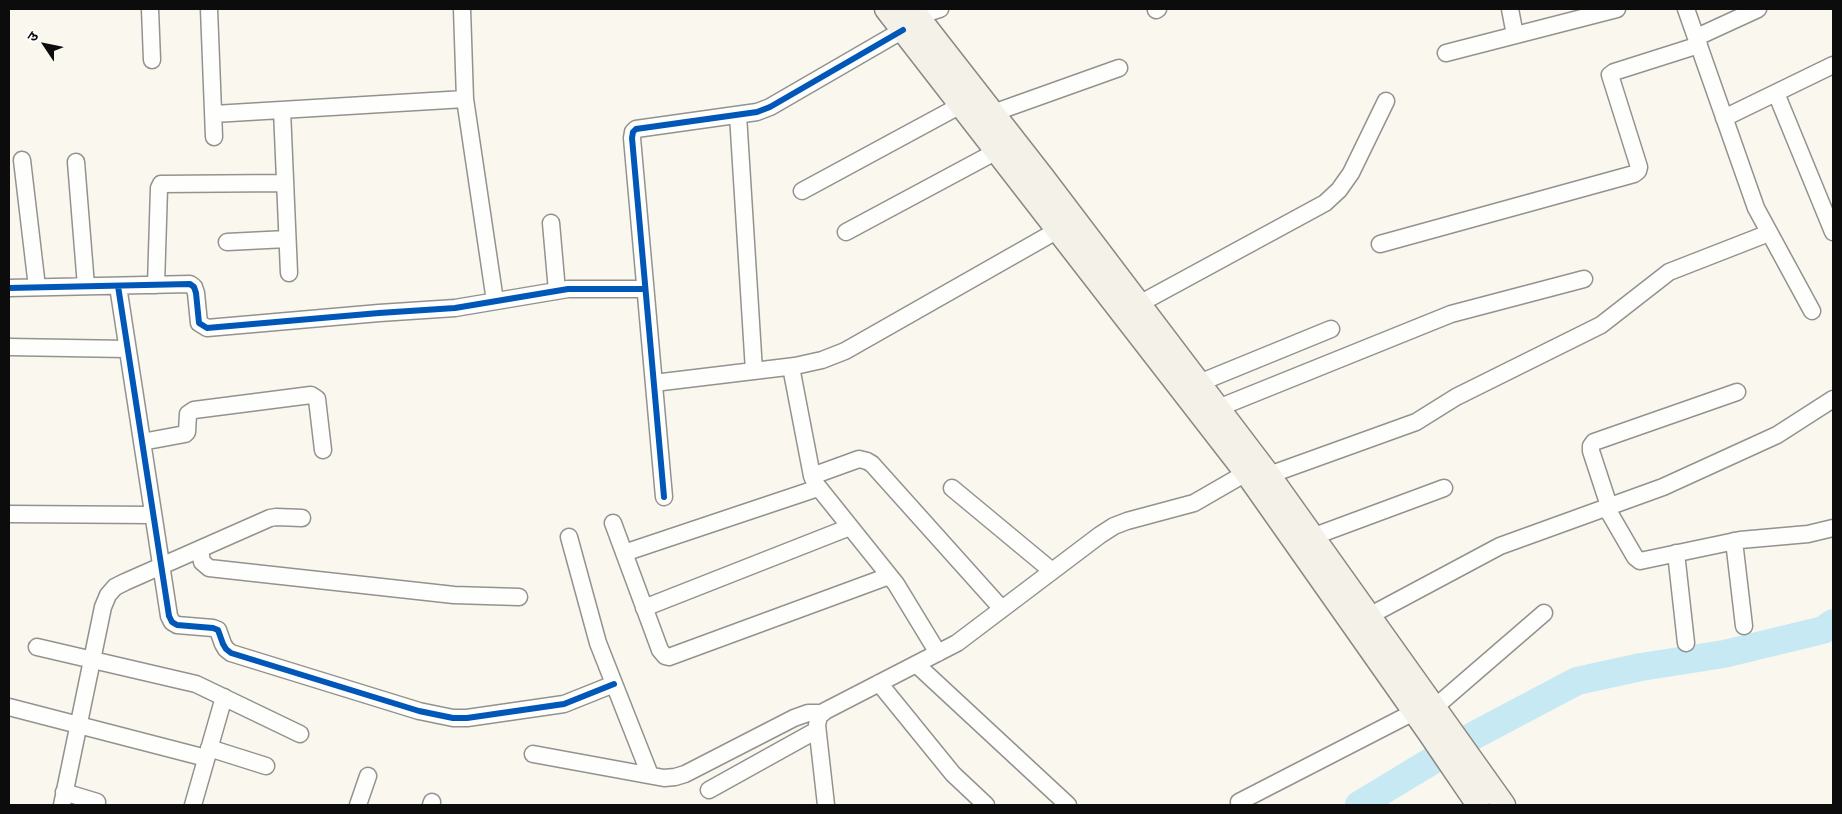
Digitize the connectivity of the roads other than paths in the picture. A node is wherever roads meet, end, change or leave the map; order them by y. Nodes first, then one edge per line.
1 (150, 9) edge
2 (209, 9) edge
3 (462, 9) edge
4 (886, 9) edge
5 (940, 9) edge
6 (1510, 9) edge
7 (1617, 9) edge
8 (1686, 9) edge
9 (1758, 9) edge
10 (911, 18) edge
11 (1515, 35) junction
12 (1698, 41) junction
13 (1446, 53) dead end
14 (152, 60) dead end
15 (1833, 65) edge
16 (1119, 68) dead end
17 (1776, 93) junction
18 (465, 98) junction
19 (1386, 101) dead end
20 (961, 104) junction
21 (282, 110) junction
22 (993, 113) junction
23 (214, 114) junction
24 (738, 115) junction
25 (1724, 118) junction
26 (214, 137) dead end
27 (997, 151) junction
28 (22, 160) dead end
29 (76, 162) dead end
30 (285, 183) junction
31 (802, 191) dead end
32 (551, 223) dead end
33 (1058, 230) junction
34 (846, 232) dead end
35 (1769, 232) junction
36 (1833, 232) edge
37 (287, 240) junction
38 (227, 242) dead end
39 (1380, 244) dead end
40 (289, 273) dead end
41 (1584, 279) dead end
42 (156, 285) junction
43 (86, 286) junction
44 (118, 286) junction
45 (37, 287) junction
46 (9, 288) edge
47 (645, 289) junction
48 (557, 291) junction
49 (495, 301) junction
50 (1139, 304) junction
51 (1812, 311) dead end
52 (1331, 329) dead end
53 (9, 348) edge
54 (127, 349) junction
55 (791, 366) junction
56 (754, 371) junction
57 (654, 383) junction
58 (1199, 384) junction
59 (1737, 392) dead end
60 (1833, 399) edge
61 (1218, 408) junction
62 (142, 442) junction
63 (323, 450) dead end
64 (1246, 473) junction
65 (1269, 475) junction
66 (815, 482) junction
67 (952, 488) dead end
68 (1444, 488) dead end
69 (664, 497) dead end
70 (1608, 506) junction
71 (9, 514) edge
72 (153, 515) junction
73 (302, 518) dead end
74 (613, 522) dead end
75 (850, 527) junction
76 (1833, 528) edge
77 (569, 537) dead end
78 (1312, 537) junction
79 (1734, 541) junction
80 (200, 549) junction
81 (1676, 553) junction
82 (624, 554) junction
83 (161, 566) junction
84 (1052, 570) junction
85 (889, 576) junction
86 (519, 597) dead end
87 (644, 608) junction
88 (1002, 609) junction
89 (1544, 613) dead end
90 (1369, 616) junction
91 (1744, 626) dead end
92 (1686, 643) dead end
93 (37, 648) dead end
94 (938, 653) junction
95 (92, 660) junction
96 (916, 664) junction
97 (879, 683) junction
98 (614, 684) junction
99 (224, 697) junction
100 (9, 707) edge
101 (823, 713) junction
102 (1431, 719) junction
103 (79, 726) junction
104 (817, 730) junction
105 (300, 734) dead end
106 (208, 753) junction
107 (533, 754) dead end
108 (266, 766) dead end
109 (1463, 766) junction
110 (650, 775) junction
111 (368, 776) dead end
112 (709, 790) dead end
113 (63, 799) edge
114 (97, 802) dead end
115 (975, 802) edge
116 (1239, 802) dead end
117 (193, 805) edge
118 (358, 805) edge
119 (826, 805) edge
120 (1068, 805) edge
121 (1478, 805) edge
122 (1504, 805) edge

1 - 14 street
2 - 23 street
3 - 18 street
4 - 10 main road
5 - 10 street
6 - 11 street
7 - 11 street
8 - 12 street
9 - 12 street
10 - 20 main road
10 - 22 main road
10 - 24 street
11 - 13 street
12 - 25 street
12 - 39 street
15 - 17 street
16 - 22 street
17 - 25 street
17 - 36 street
18 - 21 street
18 - 49 street
19 - 50 street
20 - 27 main road
20 - 31 street
21 - 23 street
21 - 30 street
22 - 50 main road
23 - 26 street
24 - 47 street
24 - 56 street
25 - 35 street
27 - 33 main road
27 - 34 street
28 - 45 street
29 - 43 street
30 - 37 street
30 - 42 street
32 - 48 street
33 - 55 street
33 - 64 main road
35 - 51 street
35 - 65 street
37 - 38 street
37 - 40 street
41 - 61 street
42 - 44 street
42 - 49 street
43 - 44 street
43 - 45 street
44 - 54 street
45 - 46 street
47 - 48 street
47 - 57 street
48 - 49 street
50 - 58 main road
52 - 58 street
53 - 54 street
54 - 62 street
55 - 56 street
55 - 66 street
56 - 57 street
57 - 69 street
58 - 61 main road
59 - 70 street
60 - 70 street
61 - 65 main road
62 - 63 street
62 - 72 street
64 - 84 street
64 - 102 main road
65 - 78 main road
66 - 75 street
66 - 82 street
66 - 88 street
67 - 84 street
68 - 78 street
70 - 81 street
70 - 90 street
71 - 72 street
72 - 83 street
73 - 80 street
74 - 82 street
75 - 85 street
75 - 87 street
76 - 79 street
77 - 98 street
78 - 90 main road
79 - 81 street
79 - 91 street
80 - 83 street
80 - 86 street
81 - 92 street
82 - 87 street
83 - 95 street
83 - 98 street
84 - 88 street
85 - 87 street
85 - 94 street
88 - 94 street
89 - 102 street
90 - 102 main road
93 - 95 street
94 - 96 street
95 - 99 street
95 - 103 street
96 - 97 street
96 - 120 street
97 - 101 street
97 - 115 street
98 - 110 street
99 - 105 street
99 - 106 street
100 - 103 street
101 - 104 street
101 - 110 street
102 - 109 main road
102 - 116 street
103 - 106 street
103 - 113 street
104 - 112 street
104 - 119 street
106 - 108 street
106 - 117 street
107 - 110 street
109 - 121 main road
109 - 122 main road
111 - 118 street
113 - 114 street

